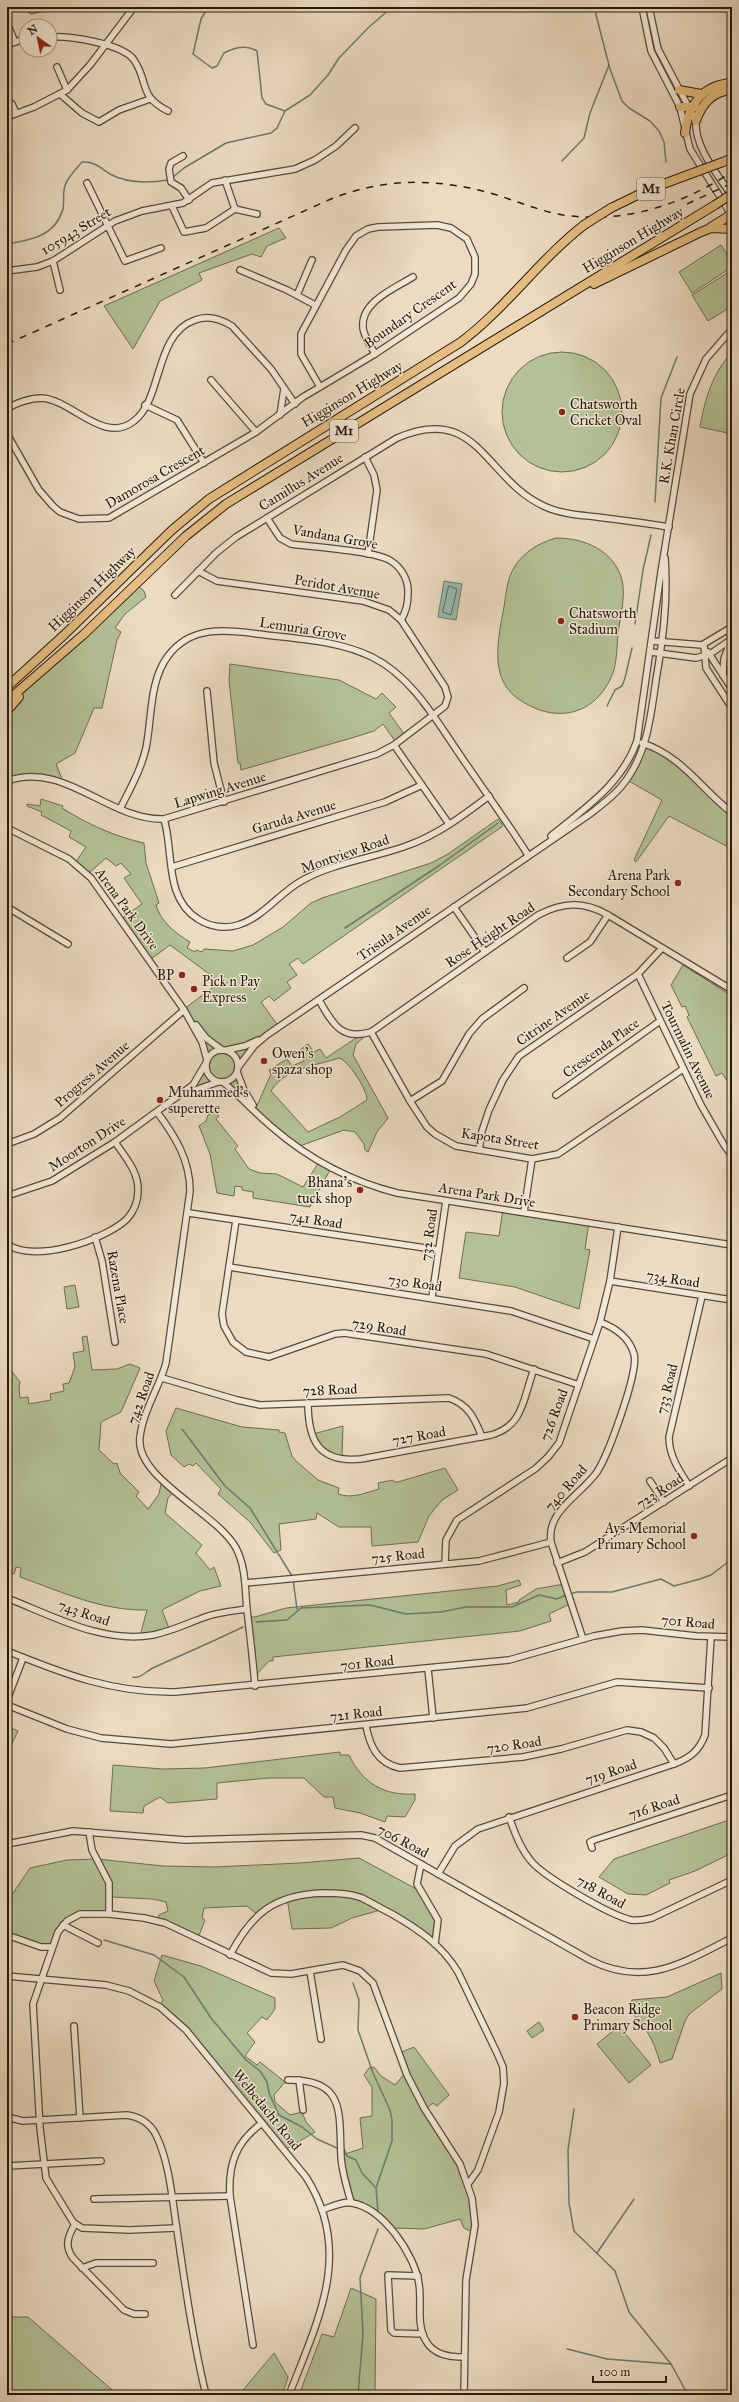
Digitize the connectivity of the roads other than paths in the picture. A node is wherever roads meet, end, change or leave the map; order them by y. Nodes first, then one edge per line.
1 (134, 7) edge
2 (642, 7) edge
3 (649, 7) edge
4 (7, 23) edge
5 (58, 37) edge
6 (18, 41) edge
7 (15, 42) junction
8 (7, 45) edge
9 (105, 45) junction
10 (57, 67) dead end
11 (732, 83) edge
12 (67, 90) junction
13 (679, 90) junction
14 (732, 90) edge
15 (60, 94) junction
16 (701, 94) junction
17 (150, 99) junction
18 (7, 101) edge
19 (706, 101) junction
20 (680, 107) junction
21 (690, 108) junction
22 (168, 111) dead end
23 (16, 113) junction
24 (7, 116) edge
25 (696, 120) junction
26 (355, 128) dead end
27 (685, 134) junction
28 (184, 156) dead end
29 (732, 158) edge
30 (225, 180) junction
31 (87, 183) dead end
32 (732, 196) edge
33 (190, 200) junction
34 (172, 206) junction
35 (235, 209) junction
36 (257, 214) dead end
37 (732, 215) edge
38 (107, 226) junction
39 (711, 228) junction
40 (732, 229) edge
41 (161, 248) dead end
42 (312, 260) dead end
43 (53, 261) junction
44 (240, 270) dead end
45 (7, 271) edge
46 (413, 277) dead end
47 (60, 290) dead end
48 (297, 295) junction
49 (315, 305) junction
50 (533, 316) junction
51 (732, 329) edge
52 (375, 354) junction
53 (210, 380) dead end
54 (320, 387) junction
55 (284, 389) junction
56 (295, 404) junction
57 (145, 405) junction
58 (7, 408) edge
59 (280, 416) junction
60 (256, 432) junction
61 (7, 434) edge
62 (365, 457) junction
63 (204, 463) junction
64 (267, 518) junction
65 (669, 527) junction
66 (368, 554) junction
67 (665, 558) junction
68 (198, 571) junction
69 (175, 595) dead end
70 (400, 620) junction
71 (732, 627) edge
72 (64, 635) junction
73 (83, 635) junction
74 (732, 639) edge
75 (653, 641) junction
76 (662, 642) junction
77 (704, 645) junction
78 (651, 652) junction
79 (660, 653) junction
80 (707, 655) junction
81 (696, 658) junction
82 (706, 668) junction
83 (723, 676) junction
84 (7, 681) edge
85 (7, 687) edge
86 (732, 689) edge
87 (207, 691) dead end
88 (7, 701) edge
89 (732, 708) edge
90 (7, 711) edge
91 (433, 717) junction
92 (637, 741) junction
93 (645, 744) junction
94 (394, 745) junction
95 (7, 782) edge
96 (422, 785) junction
97 (488, 796) junction
98 (224, 802) junction
99 (120, 809) junction
100 (732, 813) edge
101 (164, 820) junction
102 (449, 824) junction
103 (7, 828) edge
104 (534, 851) junction
105 (528, 855) junction
106 (172, 867) junction
107 (454, 906) junction
108 (7, 907) edge
109 (608, 915) junction
110 (68, 944) dead end
111 (662, 948) junction
112 (485, 952) junction
113 (567, 958) dead end
114 (638, 974) junction
115 (524, 988) dead end
116 (732, 990) edge
117 (319, 1000) junction
118 (186, 1012) junction
119 (660, 1021) junction
120 (371, 1032) junction
121 (267, 1035) junction
122 (223, 1050) junction
123 (207, 1062) junction
124 (238, 1069) junction
125 (683, 1069) junction
126 (221, 1082) junction
127 (556, 1095) dead end
128 (174, 1100) junction
129 (410, 1101) junction
130 (157, 1112) junction
131 (259, 1115) junction
132 (115, 1142) junction
133 (7, 1144) edge
134 (479, 1150) junction
135 (732, 1156) edge
136 (532, 1159) junction
137 (7, 1196) edge
138 (446, 1201) junction
139 (524, 1212) junction
140 (189, 1213) junction
141 (236, 1220) junction
142 (618, 1227) junction
143 (95, 1237) junction
144 (7, 1244) edge
145 (732, 1244) edge
146 (439, 1250) junction
147 (229, 1267) junction
148 (610, 1281) junction
149 (702, 1296) junction
150 (432, 1297) junction
151 (732, 1300) edge
152 (600, 1322) junction
153 (594, 1340) junction
154 (115, 1342) dead end
155 (534, 1369) junction
156 (162, 1378) junction
157 (578, 1385) junction
158 (308, 1403) junction
159 (482, 1437) junction
160 (732, 1458) edge
161 (650, 1481) dead end
162 (689, 1486) junction
163 (664, 1502) junction
164 (551, 1542) junction
165 (445, 1563) junction
166 (557, 1564) junction
167 (245, 1584) junction
168 (7, 1598) edge
169 (247, 1609) junction
170 (732, 1636) edge
171 (711, 1637) junction
172 (583, 1639) junction
173 (7, 1651) edge
174 (23, 1658) junction
175 (428, 1668) junction
176 (255, 1686) junction
177 (709, 1688) junction
178 (7, 1700) edge
179 (7, 1705) edge
180 (432, 1718) junction
181 (366, 1726) junction
182 (674, 1764) junction
183 (732, 1795) edge
184 (509, 1817) junction
185 (89, 1832) junction
186 (7, 1844) edge
187 (592, 1848) dead end
188 (421, 1864) junction
189 (438, 1874) junction
190 (732, 1880) edge
191 (109, 1914) junction
192 (63, 1924) junction
193 (7, 1935) edge
194 (732, 1938) edge
195 (98, 1943) dead end
196 (435, 1944) junction
197 (52, 1948) junction
198 (230, 1955) junction
199 (310, 1971) junction
200 (7, 1976) edge
201 (40, 1978) junction
202 (74, 2026) dead end
203 (321, 2039) dead end
204 (288, 2080) dead end
205 (299, 2080) junction
206 (303, 2110) dead end
207 (7, 2117) edge
208 (80, 2118) junction
209 (40, 2120) junction
210 (262, 2123) junction
211 (101, 2161) dead end
212 (43, 2165) junction
213 (7, 2166) edge
214 (468, 2184) junction
215 (230, 2196) junction
216 (173, 2197) junction
217 (94, 2199) dead end
218 (351, 2202) junction
219 (322, 2210) junction
220 (75, 2224) junction
221 (176, 2228) junction
222 (153, 2263) dead end
223 (82, 2268) junction
224 (418, 2276) junction
225 (145, 2314) dead end
226 (422, 2334) junction
227 (253, 2345) dead end
228 (464, 2357) junction
229 (206, 2395) edge
230 (289, 2395) edge
231 (464, 2395) edge

1 - 9 street
2 - 20 street
3 - 13 street
4 - 7 street
5 - 9 street
6 - 7 street
7 - 8 street
9 - 12 street
9 - 17 street
10 - 12 street
11 - 16 highway
12 - 15 street
13 - 16 highway
13 - 21 street
14 - 19 highway
15 - 17 street
15 - 23 street
16 - 21 highway
17 - 22 street
18 - 23 street
19 - 21 highway
19 - 25 highway
20 - 21 highway
20 - 27 street
21 - 25 street
21 - 27 highway
23 - 24 street
25 - 32 street
26 - 30 street, 105943 Street
27 - 37 street
28 - 33 street
29 - 72 highway, Higginson Highway / M1, bridge
30 - 33 street, 105943 Street
30 - 35 street
31 - 38 street
32 - 50 highway, Higginson Highway / M1, bridge
33 - 34 street, 105943 Street
34 - 35 street
34 - 38 street, 105943 Street
35 - 36 street
37 - 39 highway
38 - 41 street
38 - 43 street, 105943 Street
39 - 40 highway
39 - 50 highway
42 - 48 street
43 - 45 street, 105943 Street
43 - 47 street
44 - 48 street
46 - 52 street
48 - 49 street
49 - 52 street, Boundary Crescent
49 - 54 street, Boundary Crescent
50 - 73 highway, Higginson Highway / M1
51 - 65 street, R.K. Khan Circle
52 - 54 street, Boundary Crescent
53 - 60 street
54 - 56 street, Damorosa Crescent
55 - 56 street
55 - 57 street
55 - 59 street
56 - 59 street, Damorosa Crescent
57 - 58 street
57 - 63 street
59 - 60 street, Damorosa Crescent
60 - 63 street, Damorosa Crescent
61 - 63 street, Damorosa Crescent
62 - 64 street, Camillus Avenue
62 - 65 street, Camillus Avenue
62 - 66 street
64 - 66 street, Vandana Grove
64 - 68 street, Camillus Avenue
65 - 67 street, R.K. Khan Circle
66 - 70 street, Vandana Grove
67 - 75 street, R.K. Khan Circle
67 - 76 street, R.K. Khan Circle
68 - 69 street, Camillus Avenue
68 - 70 street, Peridot Avenue
70 - 91 street, Peridot Avenue
71 - 77 street
72 - 84 highway
72 - 85 highway, Higginson Highway / M1
73 - 88 highway, Higginson Highway / M1
73 - 90 highway
74 - 80 street
74 - 83 street
75 - 76 street
75 - 78 street, R.K. Khan Circle
76 - 77 street
76 - 79 street, R.K. Khan Circle
77 - 80 street
78 - 79 street
78 - 92 street, R.K. Khan Circle
79 - 81 street
79 - 93 street, R.K. Khan Circle
80 - 81 street
80 - 82 street
80 - 83 street
81 - 82 street
82 - 89 street
83 - 86 street
87 - 98 street
91 - 94 street, Lapwing Avenue
91 - 97 street, Lemuria Grove
91 - 99 street, Lemuria Grove
92 - 93 street
92 - 104 street, Trisula Avenue
93 - 100 street
93 - 104 street, Trisula Avenue
94 - 96 street
94 - 98 street, Lapwing Avenue
95 - 99 street, Lapwing Avenue
96 - 102 street
96 - 106 street, Garuda Avenue
97 - 102 street, Montview Road
97 - 105 street, Lemuria Grove
98 - 101 street, Lapwing Avenue
99 - 101 street, Lapwing Avenue
101 - 106 street, Montview Road
102 - 106 street, Montview Road
103 - 118 street, Arena Park Drive
104 - 105 street, Trisula Avenue
105 - 107 street, Trisula Avenue
107 - 112 street
107 - 117 street, Trisula Avenue
108 - 110 street
109 - 111 street, Rose Height Road
109 - 112 street, Rose Height Road
109 - 113 street
111 - 114 street, Citrine Avenue
111 - 116 street, Rose Height Road
112 - 120 street, Rose Height Road
114 - 119 street, Tourmalin Avenue
114 - 134 street, Citrine Avenue
115 - 129 street
117 - 120 street, Rose Height Road
117 - 121 street, Trisula Avenue
118 - 122 street, Arena Park Drive
118 - 123 street, Arena Park Drive
118 - 133 street, Progress Avenue
119 - 125 street, Tourmalin Avenue
119 - 127 street, Crescenda Place
120 - 129 street, Kapota Street
121 - 122 street, Trisula Avenue
121 - 124 street, Trisula Avenue
122 - 123 street
122 - 124 street, Arena Park Drive
123 - 126 street, Arena Park Drive
123 - 128 street, Moorton Drive
124 - 126 street
124 - 131 street, Arena Park Drive
125 - 135 street, Tourmalin Avenue
125 - 136 street, Kapota Street
126 - 128 street, Moorton Drive
126 - 131 street, Arena Park Drive
128 - 130 street, Moorton Drive
129 - 134 street, Kapota Street
130 - 132 street, Moorton Drive
130 - 140 street, 742 Road
131 - 138 street, Arena Park Drive
132 - 137 street, Moorton Drive
132 - 143 street
134 - 136 street, Kapota Street
136 - 139 street
138 - 139 street, Arena Park Drive
138 - 146 street, 732 Road
139 - 142 street, Arena Park Drive
140 - 141 street, 741 Road
140 - 156 street, 742 Road
141 - 146 street, 741 Road
141 - 147 street, 729 Road
142 - 145 street, Arena Park Drive
142 - 148 street, 726 Road
143 - 144 street
143 - 154 street, Razena Place
146 - 150 street, 732 Road
147 - 150 street, 730 Road
147 - 155 street, 729 Road
148 - 149 street, 734 Road
148 - 152 street, 726 Road
149 - 151 street, 734 Road
149 - 162 street, 733 Road
150 - 153 street, 730 Road
152 - 153 street, 726 Road
152 - 164 street, 740 Road
153 - 157 street, 726 Road
155 - 157 street, 729 Road
155 - 159 street, 727 Road
156 - 158 street, 728 Road
156 - 167 street, 742 Road
157 - 165 street, 726 Road
158 - 159 street, 728 Road
158 - 159 street, 727 Road
160 - 162 street, 723 Road
161 - 163 street
162 - 163 street, 723 Road
163 - 166 street, 723 Road
164 - 165 street, 725 Road
164 - 166 street, 740 Road
165 - 167 street, 725 Road
166 - 172 street, 740 Road
167 - 169 street, 742 Road
168 - 169 street, 743 Road
169 - 176 street, 742 Road
170 - 171 street, 701 Road
171 - 172 street, 701 Road
171 - 177 street, 719 Road
172 - 175 street, 701 Road
173 - 174 street, 701 Road
174 - 176 street, 701 Road
174 - 178 street
175 - 176 street, 701 Road
175 - 180 street
177 - 180 street, 721 Road
177 - 182 street, 719 Road
179 - 181 street, 721 Road
180 - 181 street, 721 Road
181 - 182 street, 720 Road
182 - 184 street, 719 Road
183 - 187 street, 716 Road
184 - 189 street, 719 Road
184 - 190 street, 718 Road
185 - 186 street, 706 Road
185 - 188 street, 706 Road
185 - 191 street
188 - 189 street, 706 Road
188 - 196 street
189 - 194 street, 706 Road
191 - 192 street
191 - 198 street
192 - 195 street
192 - 197 street
193 - 197 street
196 - 198 street
196 - 214 street
197 - 201 street
198 - 199 street
199 - 203 street
199 - 214 street
200 - 201 street, Welbedacht Road
201 - 209 street
201 - 210 street, Welbedacht Road
202 - 208 street
204 - 205 street
205 - 206 street
205 - 218 street
207 - 209 street
208 - 209 street
208 - 216 street
209 - 212 street
210 - 215 street
210 - 219 street, Welbedacht Road
211 - 212 street
212 - 213 street
212 - 220 street
214 - 228 street
215 - 216 street
215 - 227 street
216 - 217 street
216 - 221 street
218 - 219 street
218 - 224 street
219 - 230 street, Welbedacht Road
220 - 221 street
220 - 223 street
221 - 229 street
222 - 223 street
223 - 225 street
224 - 226 street
224 - 226 street
226 - 228 street
228 - 231 street

